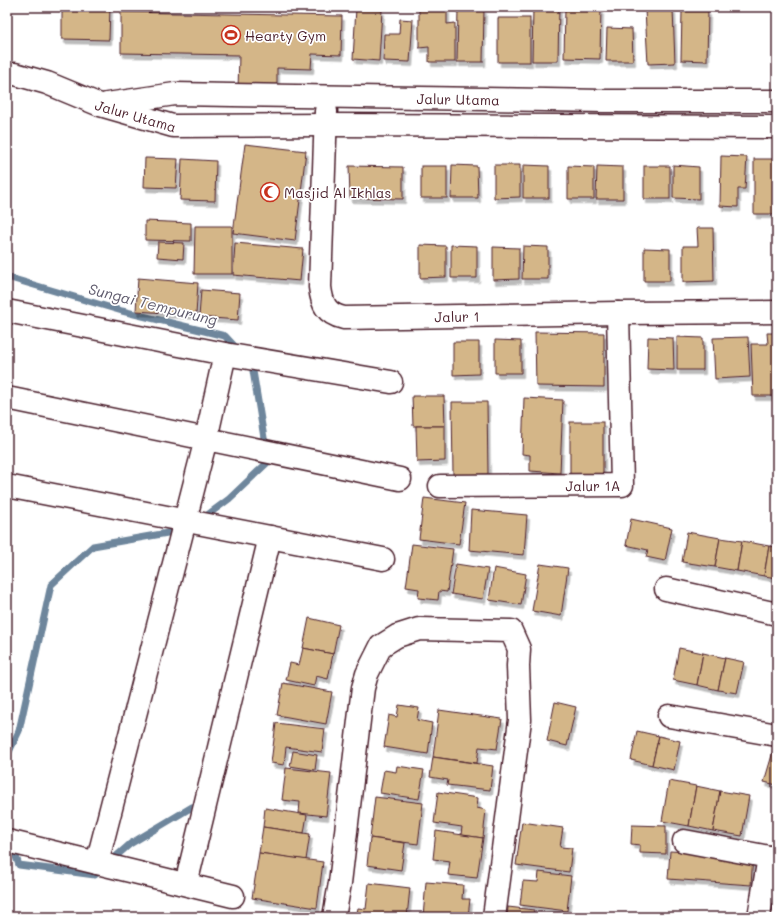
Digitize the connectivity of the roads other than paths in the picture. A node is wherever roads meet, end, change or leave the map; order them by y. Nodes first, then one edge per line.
1 (7, 74) edge
2 (326, 97) junction
3 (603, 101) junction
4 (777, 101) edge
5 (100, 105) junction
6 (326, 125) junction
7 (602, 126) junction
8 (777, 127) edge
9 (7, 311) edge
10 (777, 312) edge
11 (618, 313) junction
12 (225, 354) junction
13 (391, 382) dead end
14 (7, 398) edge
15 (206, 439) junction
16 (400, 479) dead end
17 (7, 486) edge
18 (440, 486) dead end
19 (184, 521) junction
20 (270, 537) junction
21 (383, 559) dead end
22 (666, 590) dead end
23 (777, 614) edge
24 (670, 716) dead end
25 (777, 735) edge
26 (7, 840) edge
27 (684, 841) dead end
28 (773, 859) edge
29 (97, 863) junction
30 (186, 884) junction
31 (234, 896) dead end
32 (334, 917) edge
33 (494, 917) edge
34 (759, 917) edge

1 - 5 street
2 - 3 street, Jalur Utama
2 - 5 street, Jalur Utama
2 - 6 street, Jalur 1
3 - 4 street, Jalur Utama
3 - 7 street
5 - 6 street, Jalur Utama
6 - 7 street, Jalur Utama
6 - 11 street, Jalur 1
7 - 8 street, Jalur Utama
9 - 12 street
10 - 11 street, Jalur 1
11 - 18 street, Jalur 1A
12 - 13 street
12 - 15 street
14 - 15 street
15 - 16 street
15 - 19 street
17 - 19 street
19 - 20 street
19 - 29 street
20 - 21 street
20 - 30 street
22 - 23 street
24 - 25 street
26 - 29 street
27 - 28 street
28 - 34 street
29 - 30 street
30 - 31 street
32 - 33 street

